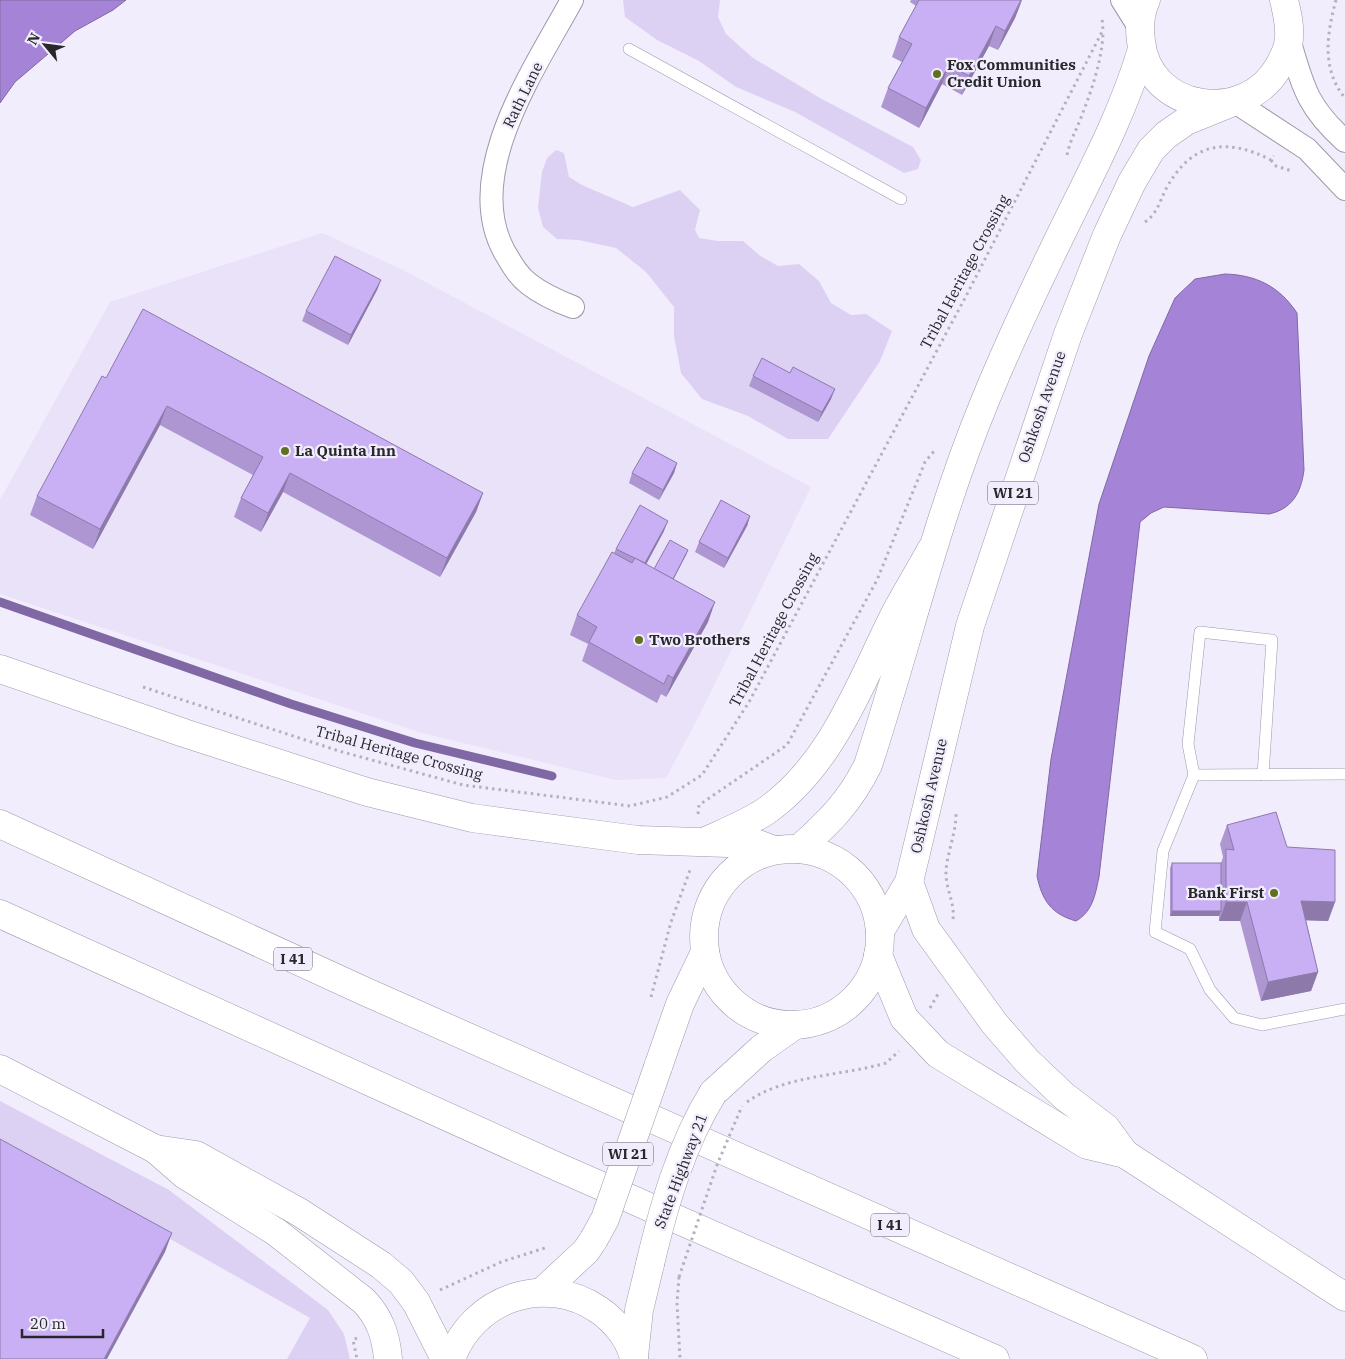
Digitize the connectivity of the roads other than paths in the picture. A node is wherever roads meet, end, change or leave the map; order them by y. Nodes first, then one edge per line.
1 (572, 0) edge
2 (1122, 0) edge
3 (1146, 0) edge
4 (1290, 16) edge
5 (1140, 38) junction
6 (629, 49) dead end
7 (1231, 103) junction
8 (1345, 142) edge
9 (1343, 183) edge
10 (901, 199) dead end
11 (573, 307) dead end
12 (931, 550) junction
13 (0, 670) edge
14 (1345, 774) edge
15 (1194, 775) junction
16 (1263, 775) junction
17 (0, 824) edge
18 (698, 843) junction
19 (787, 850) junction
20 (909, 882) junction
21 (0, 914) edge
22 (879, 943) junction
23 (705, 952) junction
24 (1345, 1009) edge
25 (795, 1025) junction
26 (0, 1069) edge
27 (155, 1149) junction
28 (1125, 1154) junction
29 (543, 1292) junction
30 (1345, 1297) edge
31 (634, 1357) edge
32 (388, 1359) edge
33 (444, 1359) edge
34 (451, 1359) edge
35 (995, 1359) edge
36 (1193, 1359) edge

1 - 11 street, Rath Lane
2 - 5 street
3 - 5 main road
4 - 7 main road, Oshkosh Avenue
4 - 8 street
5 - 7 main road
5 - 12 main road
6 - 10 lane
7 - 9 street
7 - 20 main road, Oshkosh Avenue / WI 21
12 - 18 main road
12 - 19 main road
13 - 18 main road
14 - 16 lane
15 - 16 lane
15 - 16 lane
15 - 24 lane
17 - 36 main road, I 41
18 - 19 main road
19 - 22 main road
19 - 23 main road
20 - 22 main road, Oshkosh Avenue / WI 21
20 - 28 main road
21 - 35 main road
22 - 25 main road
22 - 28 main road
23 - 25 main road
23 - 29 main road, WI 21, bridge
25 - 31 main road, State Highway 21, bridge
26 - 27 main road
27 - 32 main road
27 - 33 main road
28 - 30 main road
29 - 31 main road
29 - 34 main road

